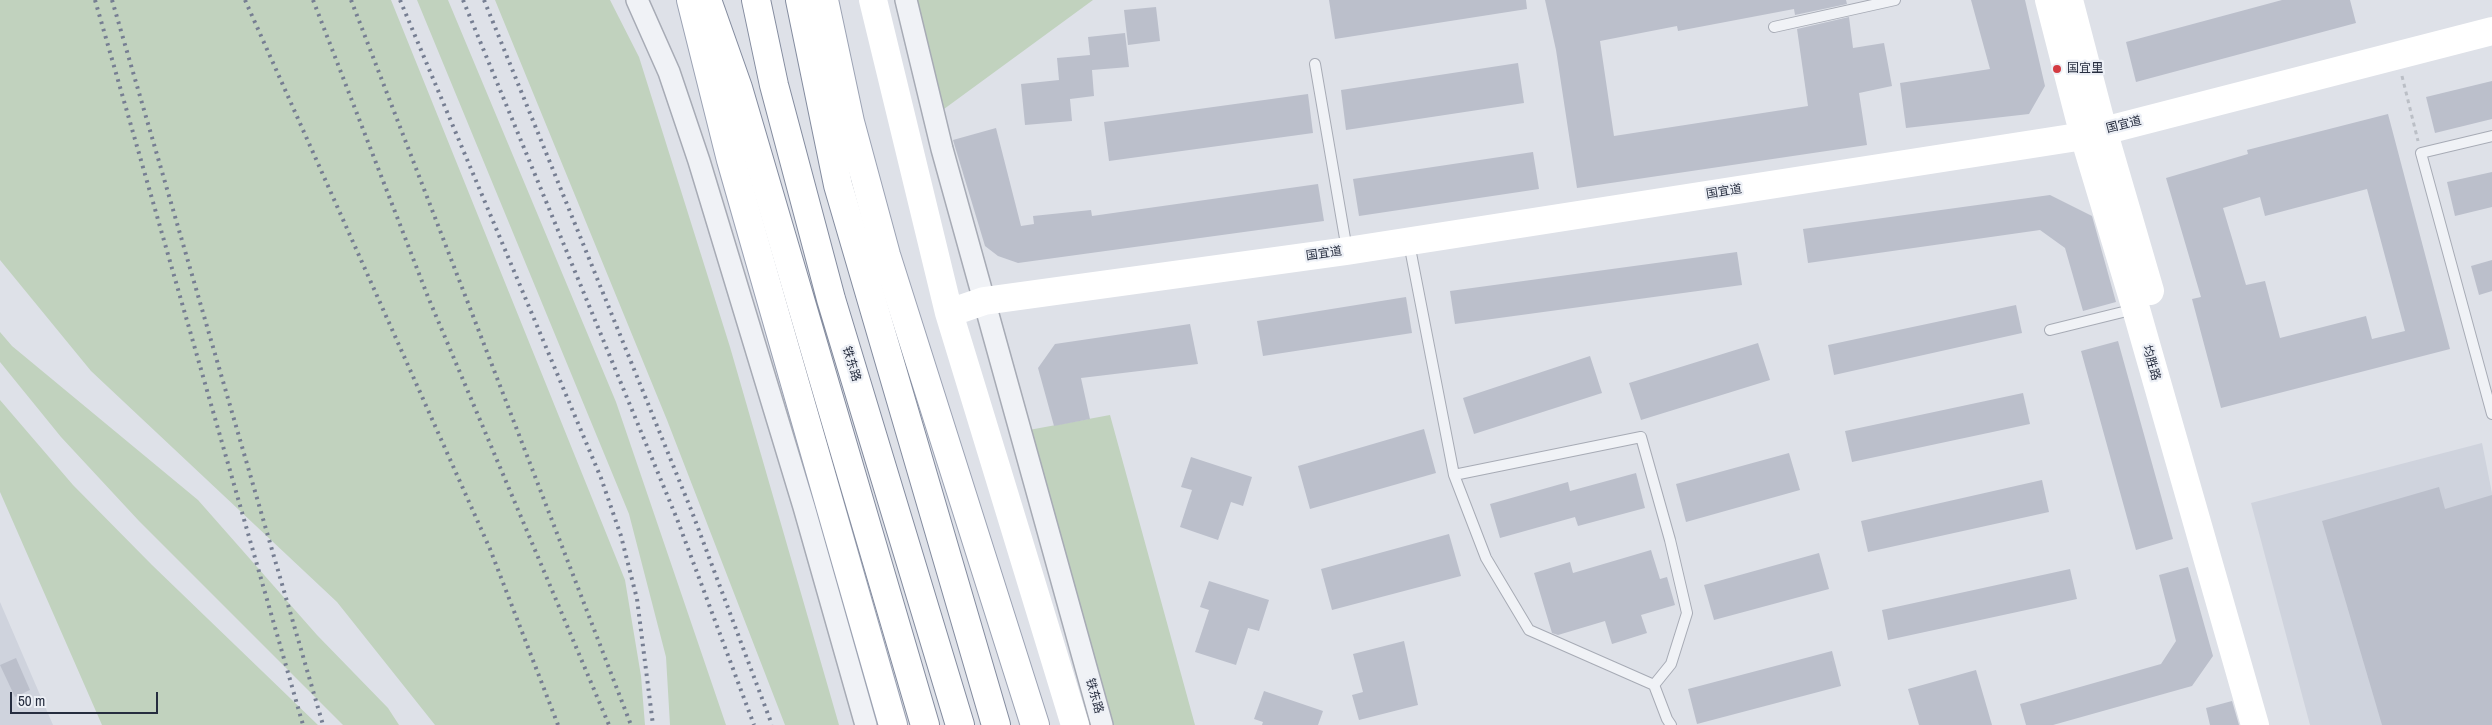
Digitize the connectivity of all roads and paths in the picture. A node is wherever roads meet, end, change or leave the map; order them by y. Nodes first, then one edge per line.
1 (637, 0) edge
2 (756, 0) edge
3 (800, 0) edge
4 (824, 0) edge
5 (872, 0) edge
6 (906, 0) edge
7 (1895, 0) edge
8 (2048, 0) edge
9 (2069, 0) edge
10 (694, 5) edge
11 (1774, 27) dead end
12 (2492, 31) edge
13 (2397, 57) junction
14 (1315, 64) dead end
15 (2093, 133) junction
16 (2492, 136) edge
17 (2421, 153) junction
18 (1408, 242) junction
19 (1347, 251) junction
20 (984, 301) junction
21 (2136, 309) junction
22 (949, 313) junction
23 (2050, 330) dead end
24 (2492, 414) edge
25 (1454, 475) junction
26 (1654, 685) junction
27 (866, 725) edge
28 (893, 725) edge
29 (925, 725) edge
30 (960, 725) edge
31 (996, 725) edge
32 (1036, 725) edge
33 (1075, 725) edge
34 (1102, 725) edge
35 (1671, 725) edge
36 (2255, 725) edge
37 (2274, 725) edge

1 - 27 street
2 - 30 main road, 铁东路
3 - 31 main road
4 - 32 main road
5 - 22 main road
6 - 20 street, 铁东路
7 - 11 lane
8 - 15 main road, 均胜路
9 - 15 main road, 均胜路
10 - 28 main road
10 - 29 main road
12 - 13 main road, 国宜道
13 - 15 main road, 国宜道
13 - 17 path
14 - 19 lane
15 - 18 main road, 国宜道
15 - 21 main road, 均胜路
15 - 37 main road, 均胜路
16 - 17 lane
17 - 24 lane
18 - 19 main road, 国宜道
18 - 25 lane
19 - 20 main road, 国宜道
20 - 22 main road, 国宜道
20 - 34 street, 铁东路
21 - 23 lane
21 - 36 main road, 均胜路
22 - 33 main road
25 - 26 lane
25 - 26 lane
26 - 35 lane

